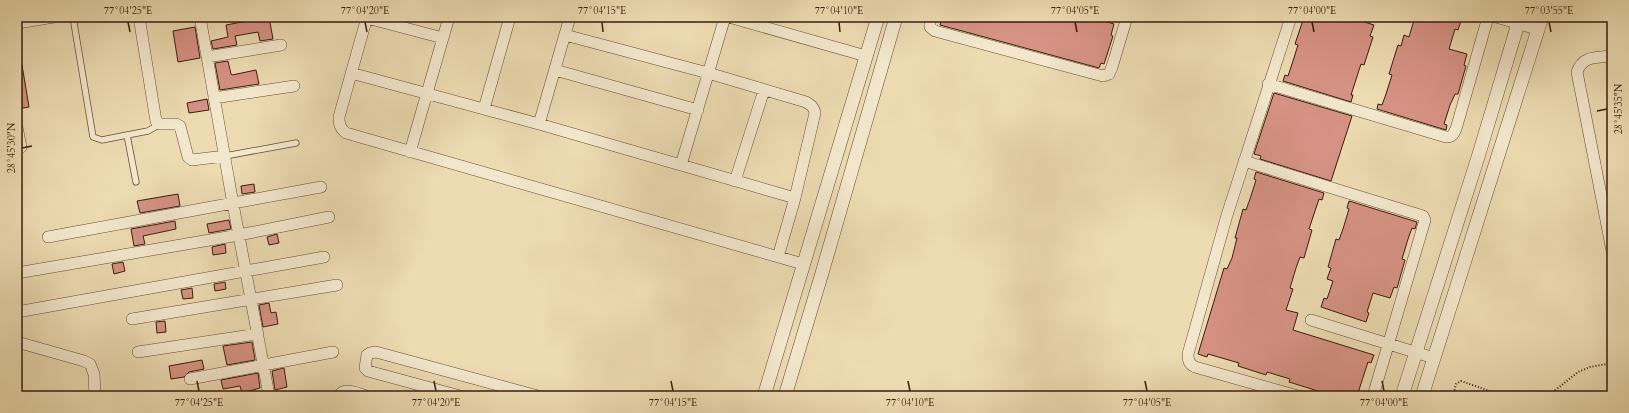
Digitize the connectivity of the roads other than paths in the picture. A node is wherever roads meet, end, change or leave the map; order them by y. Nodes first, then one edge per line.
1 (54, 17) edge
2 (72, 17) edge
3 (139, 17) edge
4 (200, 17) edge
5 (449, 17) edge
6 (510, 17) edge
7 (570, 17) edge
8 (725, 17) edge
9 (729, 17) edge
10 (878, 17) edge
11 (896, 17) edge
12 (930, 17) edge
13 (1127, 17) edge
14 (1291, 17) edge
15 (1488, 17) edge
16 (1496, 17) edge
17 (367, 18) edge
18 (1519, 21) edge
19 (17, 23) edge
20 (1540, 23) edge
21 (565, 35) junction
22 (443, 38) junction
23 (281, 45) dead end
24 (866, 56) junction
25 (1612, 56) edge
26 (207, 57) junction
27 (555, 70) junction
28 (352, 73) junction
29 (708, 73) junction
30 (1268, 84) junction
31 (294, 86) dead end
32 (764, 90) junction
33 (427, 94) junction
34 (214, 98) junction
35 (484, 109) junction
36 (698, 110) junction
37 (160, 124) junction
38 (539, 124) junction
39 (17, 127) edge
40 (127, 136) junction
41 (296, 143) dead end
42 (17, 150) edge
43 (410, 152) junction
44 (225, 156) junction
45 (1244, 161) junction
46 (681, 165) junction
47 (735, 181) junction
48 (136, 182) dead end
49 (321, 187) dead end
50 (795, 198) junction
51 (233, 204) junction
52 (329, 217) dead end
53 (239, 235) junction
54 (48, 238) dead end
55 (1612, 251) edge
56 (324, 257) dead end
57 (778, 257) junction
58 (803, 264) junction
59 (246, 270) junction
60 (17, 273) edge
61 (337, 285) dead end
62 (251, 300) junction
63 (17, 312) edge
64 (132, 320) dead end
65 (1311, 320) dead end
66 (258, 334) junction
67 (17, 342) edge
68 (1389, 344) junction
69 (138, 352) dead end
70 (333, 352) dead end
71 (1416, 352) junction
72 (1434, 358) junction
73 (264, 365) junction
74 (190, 379) dead end
75 (268, 390) dead end
76 (95, 396) edge
77 (339, 396) edge
78 (367, 396) edge
79 (460, 396) edge
80 (538, 396) edge
81 (764, 396) edge
82 (785, 396) edge
83 (1298, 396) edge
84 (1373, 396) edge
85 (1402, 396) edge
86 (1422, 396) edge

1 - 19 street
2 - 40 lane
3 - 37 street
4 - 26 street
5 - 22 street
6 - 35 street
7 - 21 street
8 - 29 street
9 - 24 street
10 - 24 street
11 - 82 street
12 - 13 street
14 - 30 street
15 - 30 street
16 - 18 street
17 - 22 street
17 - 28 street
18 - 20 street
18 - 71 street
20 - 72 street
21 - 27 street
21 - 29 street
22 - 33 street
23 - 26 street
24 - 58 street
25 - 55 street
26 - 34 street
27 - 36 street
27 - 38 street
28 - 33 street
28 - 43 street
29 - 32 street
29 - 36 street
30 - 45 street
31 - 34 street
32 - 47 street
32 - 50 street
33 - 35 street
33 - 43 street
34 - 44 street
35 - 38 street
36 - 46 street
37 - 40 lane
37 - 44 street
38 - 46 street
39 - 42 street
40 - 48 lane
41 - 44 lane
43 - 57 street
44 - 51 street
45 - 68 street
45 - 83 street
46 - 47 street
47 - 50 street
49 - 51 street
50 - 57 street
51 - 53 street
51 - 54 street
52 - 53 street
53 - 59 street
53 - 60 street
56 - 59 street
57 - 58 street
58 - 81 street
59 - 62 street
59 - 63 street
61 - 62 street
62 - 64 street
62 - 66 street
65 - 68 street
66 - 69 street
66 - 73 street
67 - 76 street
68 - 71 street
68 - 84 street
70 - 73 street
71 - 72 street
71 - 85 street
72 - 86 street
73 - 74 street
73 - 75 street
77 - 78 street
79 - 80 street

